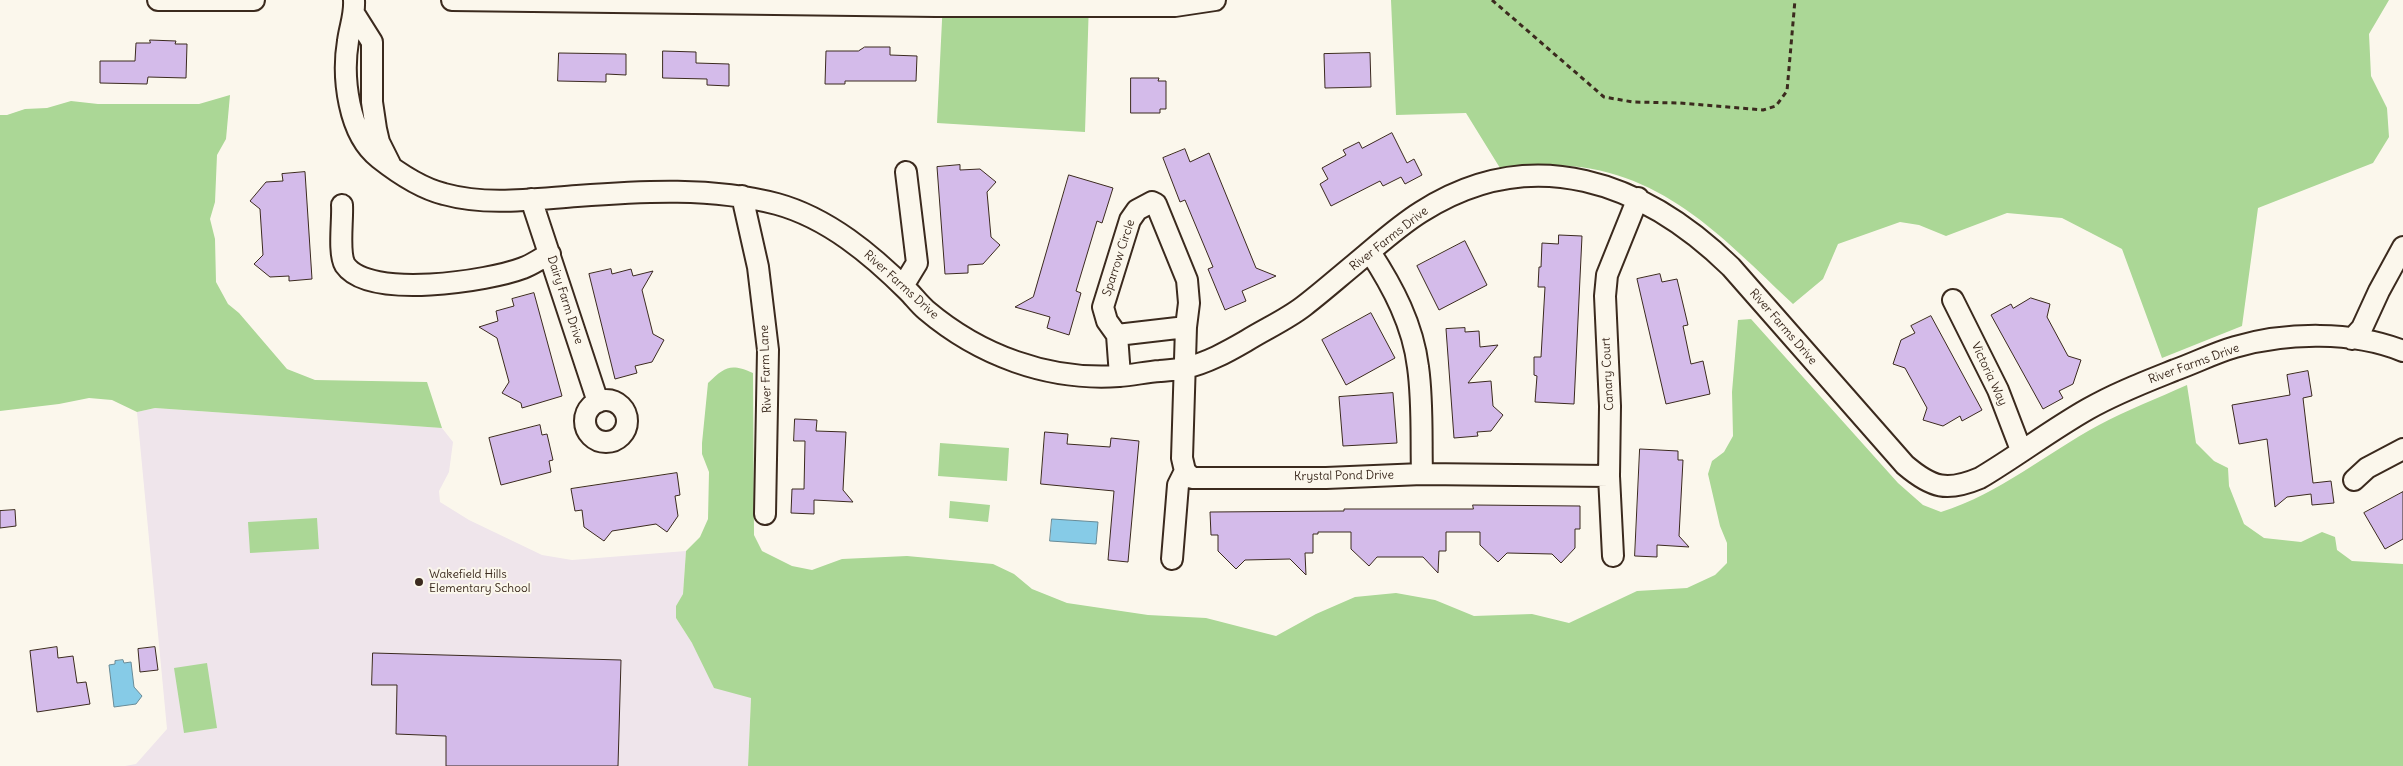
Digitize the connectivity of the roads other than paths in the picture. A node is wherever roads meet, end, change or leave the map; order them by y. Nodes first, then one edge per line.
1 (158, 0) edge
2 (254, 0) edge
3 (452, 0) edge
4 (1215, 0) edge
5 (355, 7) edge
6 (906, 172) dead end
7 (742, 196) junction
8 (1638, 198) junction
9 (531, 199) junction
10 (342, 205) dead end
11 (2403, 247) edge
12 (1370, 252) junction
13 (550, 254) junction
14 (903, 286) junction
15 (1953, 300) dead end
16 (1186, 328) junction
17 (1117, 335) junction
18 (2352, 339) junction
19 (2403, 351) edge
20 (1184, 369) junction
21 (1120, 376) junction
22 (598, 402) dead end
23 (2403, 449) edge
24 (2021, 450) junction
25 (1185, 471) junction
26 (1422, 474) junction
27 (1609, 476) junction
28 (2354, 480) dead end
29 (765, 514) dead end
30 (1613, 556) dead end
31 (1172, 560) dead end

1 - 2 street
3 - 4 street
5 - 9 street, River Farms Drive
6 - 14 street
7 - 9 street, River Farms Drive
7 - 14 street, River Farms Drive
7 - 29 street, River Farm Lane
8 - 12 street, River Farms Drive
8 - 24 street, River Farms Drive
8 - 27 street, Canary Court
9 - 13 street, Dairy Farm Drive
10 - 13 street
11 - 18 street
12 - 20 street, River Farms Drive
12 - 26 street
13 - 22 street, Dairy Farm Drive
14 - 21 street, River Farms Drive
15 - 24 street, Victoria Way
16 - 17 street
16 - 17 street, Sparrow Circle
16 - 20 street, Sparrow Circle
17 - 21 street, Sparrow Circle
18 - 19 street, River Farms Drive
18 - 24 street, River Farms Drive
20 - 21 street, River Farms Drive
20 - 25 street
23 - 28 street
25 - 26 street, Krystal Pond Drive
25 - 31 street
26 - 27 street, Krystal Pond Drive
27 - 30 street, Canary Court

